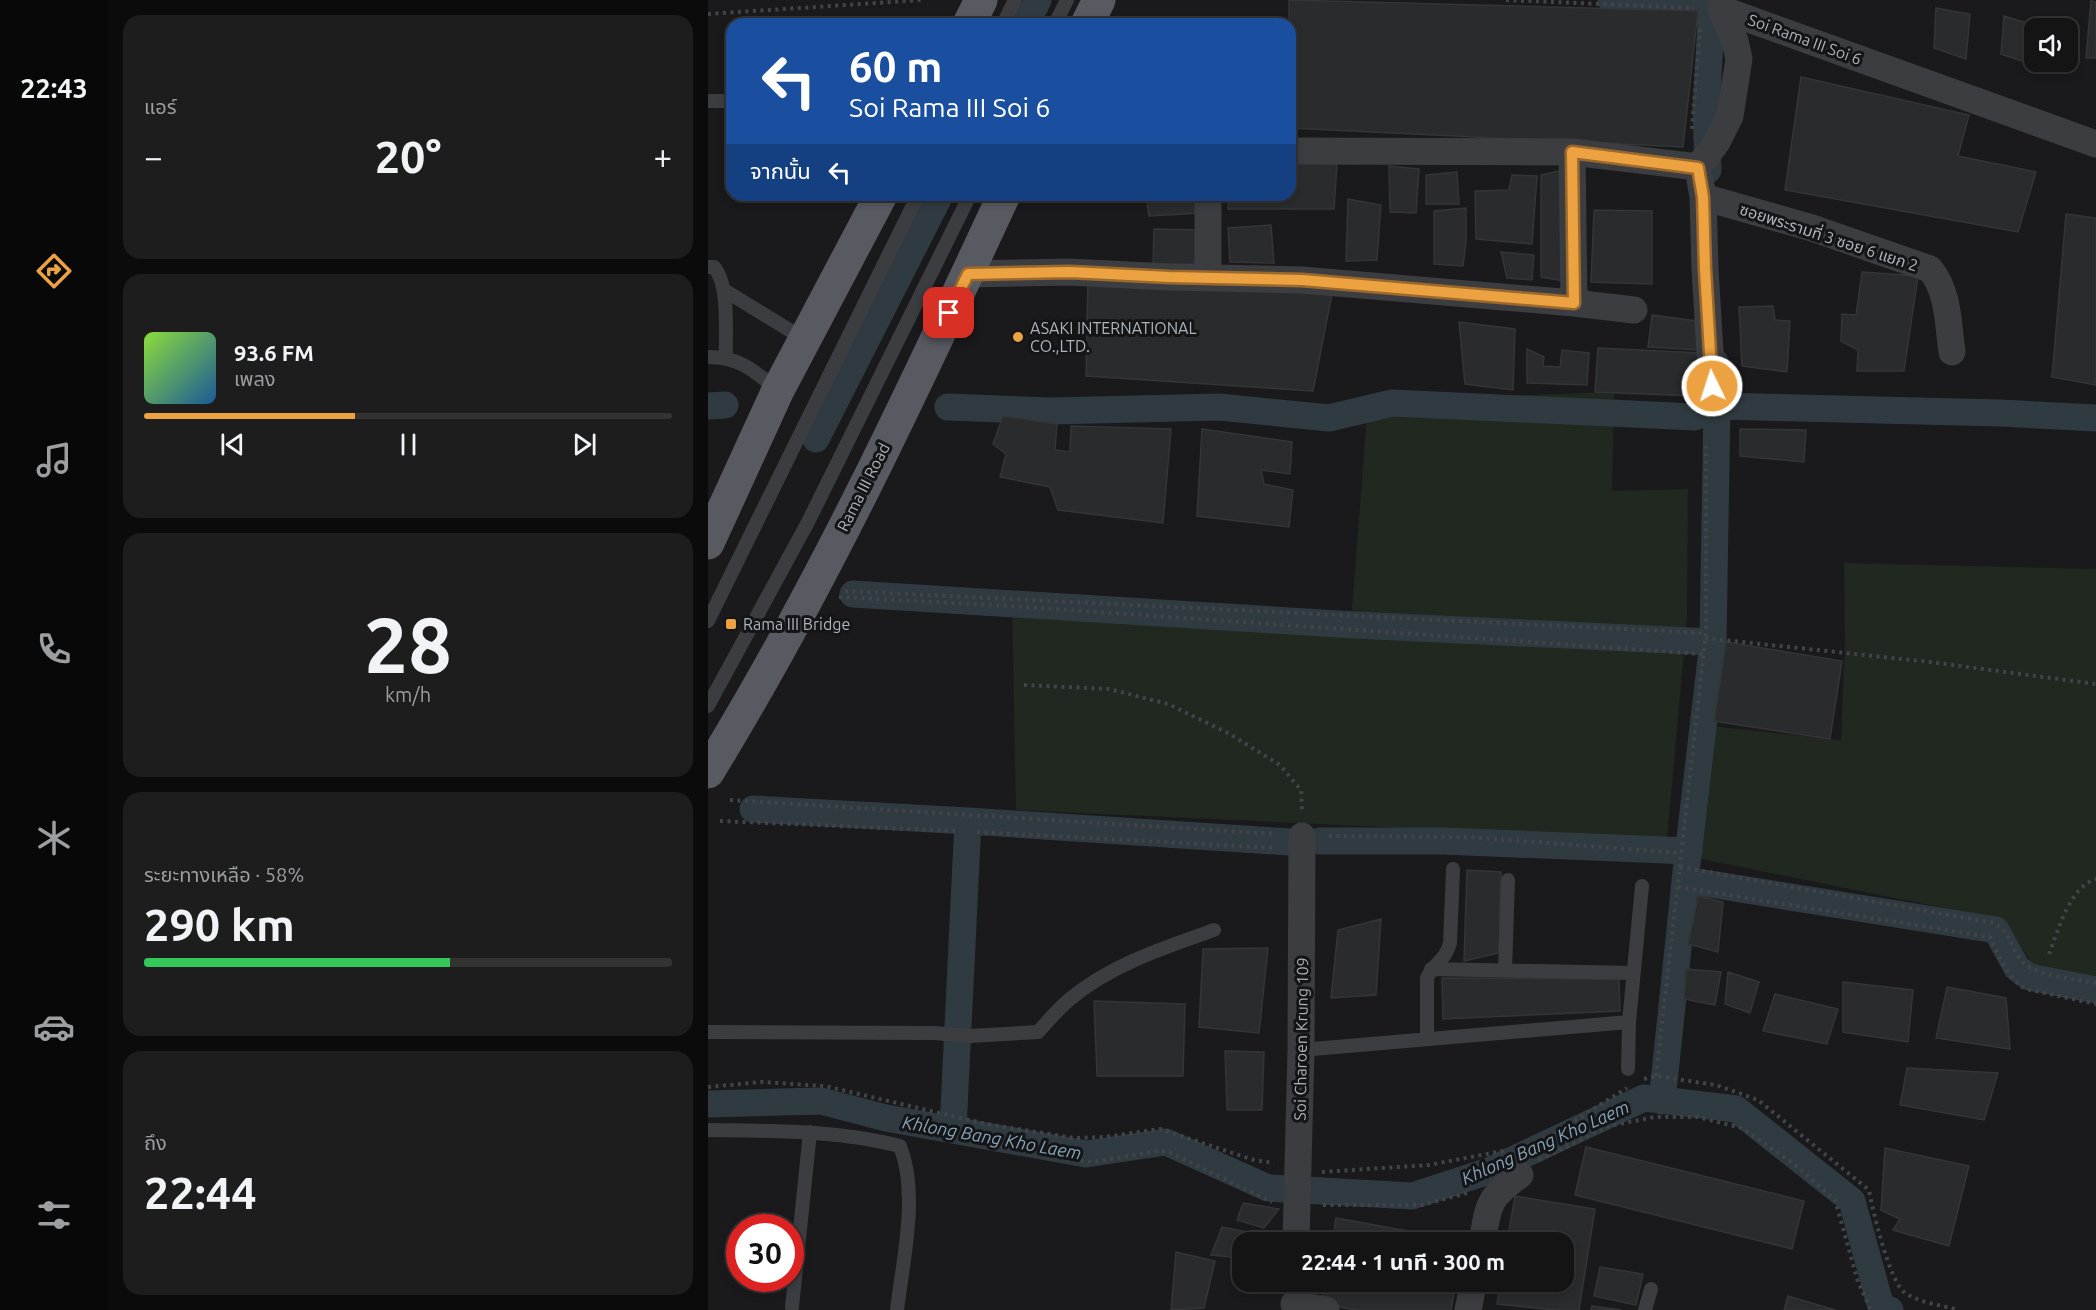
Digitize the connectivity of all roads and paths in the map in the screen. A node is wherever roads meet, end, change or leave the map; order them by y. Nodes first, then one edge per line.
1 (922, 0) edge
2 (981, 0) edge
3 (1015, 0) edge
4 (1067, 0) edge
5 (1099, 0) edge
6 (1506, 0) edge
7 (1714, 7) edge
8 (708, 14) edge
9 (972, 18) edge
10 (1006, 18) edge
11 (1058, 18) edge
12 (1090, 18) edge
13 (1700, 27) dead end
14 (708, 101) edge
15 (726, 101) edge
16 (2096, 144) edge
17 (1296, 151) edge
18 (1572, 152) junction
19 (1701, 160) junction
20 (1707, 199) junction
21 (878, 201) edge
22 (915, 201) edge
23 (967, 201) edge
24 (1001, 201) edge
25 (1208, 201) edge
26 (708, 267) edge
27 (968, 274) junction
28 (1208, 278) junction
29 (724, 290) junction
30 (1574, 303) junction
31 (1634, 310) dead end
32 (804, 339) junction
33 (1952, 352) dead end
34 (708, 357) edge
35 (726, 357) junction
36 (1712, 386) dead end
37 (778, 390) junction
38 (1706, 446) dead end
39 (712, 523) edge
40 (835, 591) dead end
41 (832, 597) dead end
42 (708, 621) edge
43 (1705, 635) junction
44 (1703, 654) junction
45 (2096, 684) edge
46 (1024, 685) dead end
47 (708, 706) edge
48 (708, 772) edge
49 (730, 800) dead end
50 (720, 821) dead end
51 (957, 831) dead end
52 (977, 832) dead end
53 (1302, 841) junction
54 (1682, 853) junction
55 (1680, 867) junction
56 (1453, 869) dead end
57 (2096, 879) edge
58 (1508, 880) dead end
59 (1642, 886) dead end
60 (1678, 887) junction
61 (1214, 930) dead end
62 (2049, 954) dead end
63 (1431, 969) junction
64 (1505, 970) junction
65 (1633, 973) junction
66 (2096, 983) edge
67 (2096, 1004) edge
68 (1629, 1022) junction
69 (708, 1032) edge
70 (1427, 1038) junction
71 (1301, 1050) junction
72 (1628, 1069) dead end
73 (1656, 1076) junction
74 (1640, 1080) dead end
75 (1631, 1086) dead end
76 (708, 1087) edge
77 (902, 1127) dead end
78 (708, 1130) edge
79 (810, 1132) junction
80 (1528, 1168) joint
81 (1298, 1187) junction
82 (1474, 1190) dead end
83 (1296, 1232) edge
84 (1484, 1232) edge
85 (1651, 1289) dead end
86 (1472, 1292) edge
87 (1294, 1298) edge
88 (792, 1307) dead end
89 (897, 1310) edge
90 (1326, 1310) edge
91 (1468, 1310) edge
92 (1645, 1310) edge
93 (1871, 1310) edge
94 (1958, 1310) edge

1 - 8 path
2 - 9 main road
3 - 10 lane
4 - 11 lane
5 - 12 main road
6 - 7 path
7 - 16 street, Soi Rama III Soi 6
7 - 19 street, Soi Rama III Soi 6
13 - 19 path
14 - 15 lane
17 - 18 street
18 - 19 street
18 - 30 street
19 - 20 street
20 - 33 street, ซอยพระรามที่ 3 ซอย 6 แยก 2
20 - 36 street
21 - 32 main road
22 - 42 lane
23 - 47 lane
24 - 27 main road, Rama III Road
25 - 28 street
26 - 29 lane
27 - 28 street
27 - 48 main road, Rama III Road
28 - 30 street
29 - 32 lane
29 - 35 lane
30 - 31 street
32 - 37 main road
34 - 35 lane
35 - 37 lane
37 - 39 main road
38 - 43 path
40 - 43 path
41 - 44 path
43 - 44 path
43 - 45 path
44 - 54 path
46 - 53 path
49 - 53 path
50 - 51 path
52 - 53 path
53 - 54 path
53 - 71 street, Soi Charoen Krung 109
54 - 55 path
55 - 60 path
55 - 66 path
56 - 63 lane
57 - 62 path
58 - 64 lane
59 - 65 lane
60 - 67 path
60 - 73 path
61 - 69 lane
63 - 64 lane
63 - 70 lane
64 - 65 lane
65 - 68 lane
68 - 70 lane
68 - 72 lane
70 - 71 lane
71 - 81 street, Soi Charoen Krung 109
73 - 74 path
73 - 94 path
75 - 81 path
76 - 81 path
77 - 81 path
78 - 79 lane
79 - 88 lane
79 - 89 lane
80 - 84 street
80 - 93 path
81 - 82 path
81 - 83 street, Soi Charoen Krung 109
85 - 92 lane
86 - 91 street
87 - 90 street

